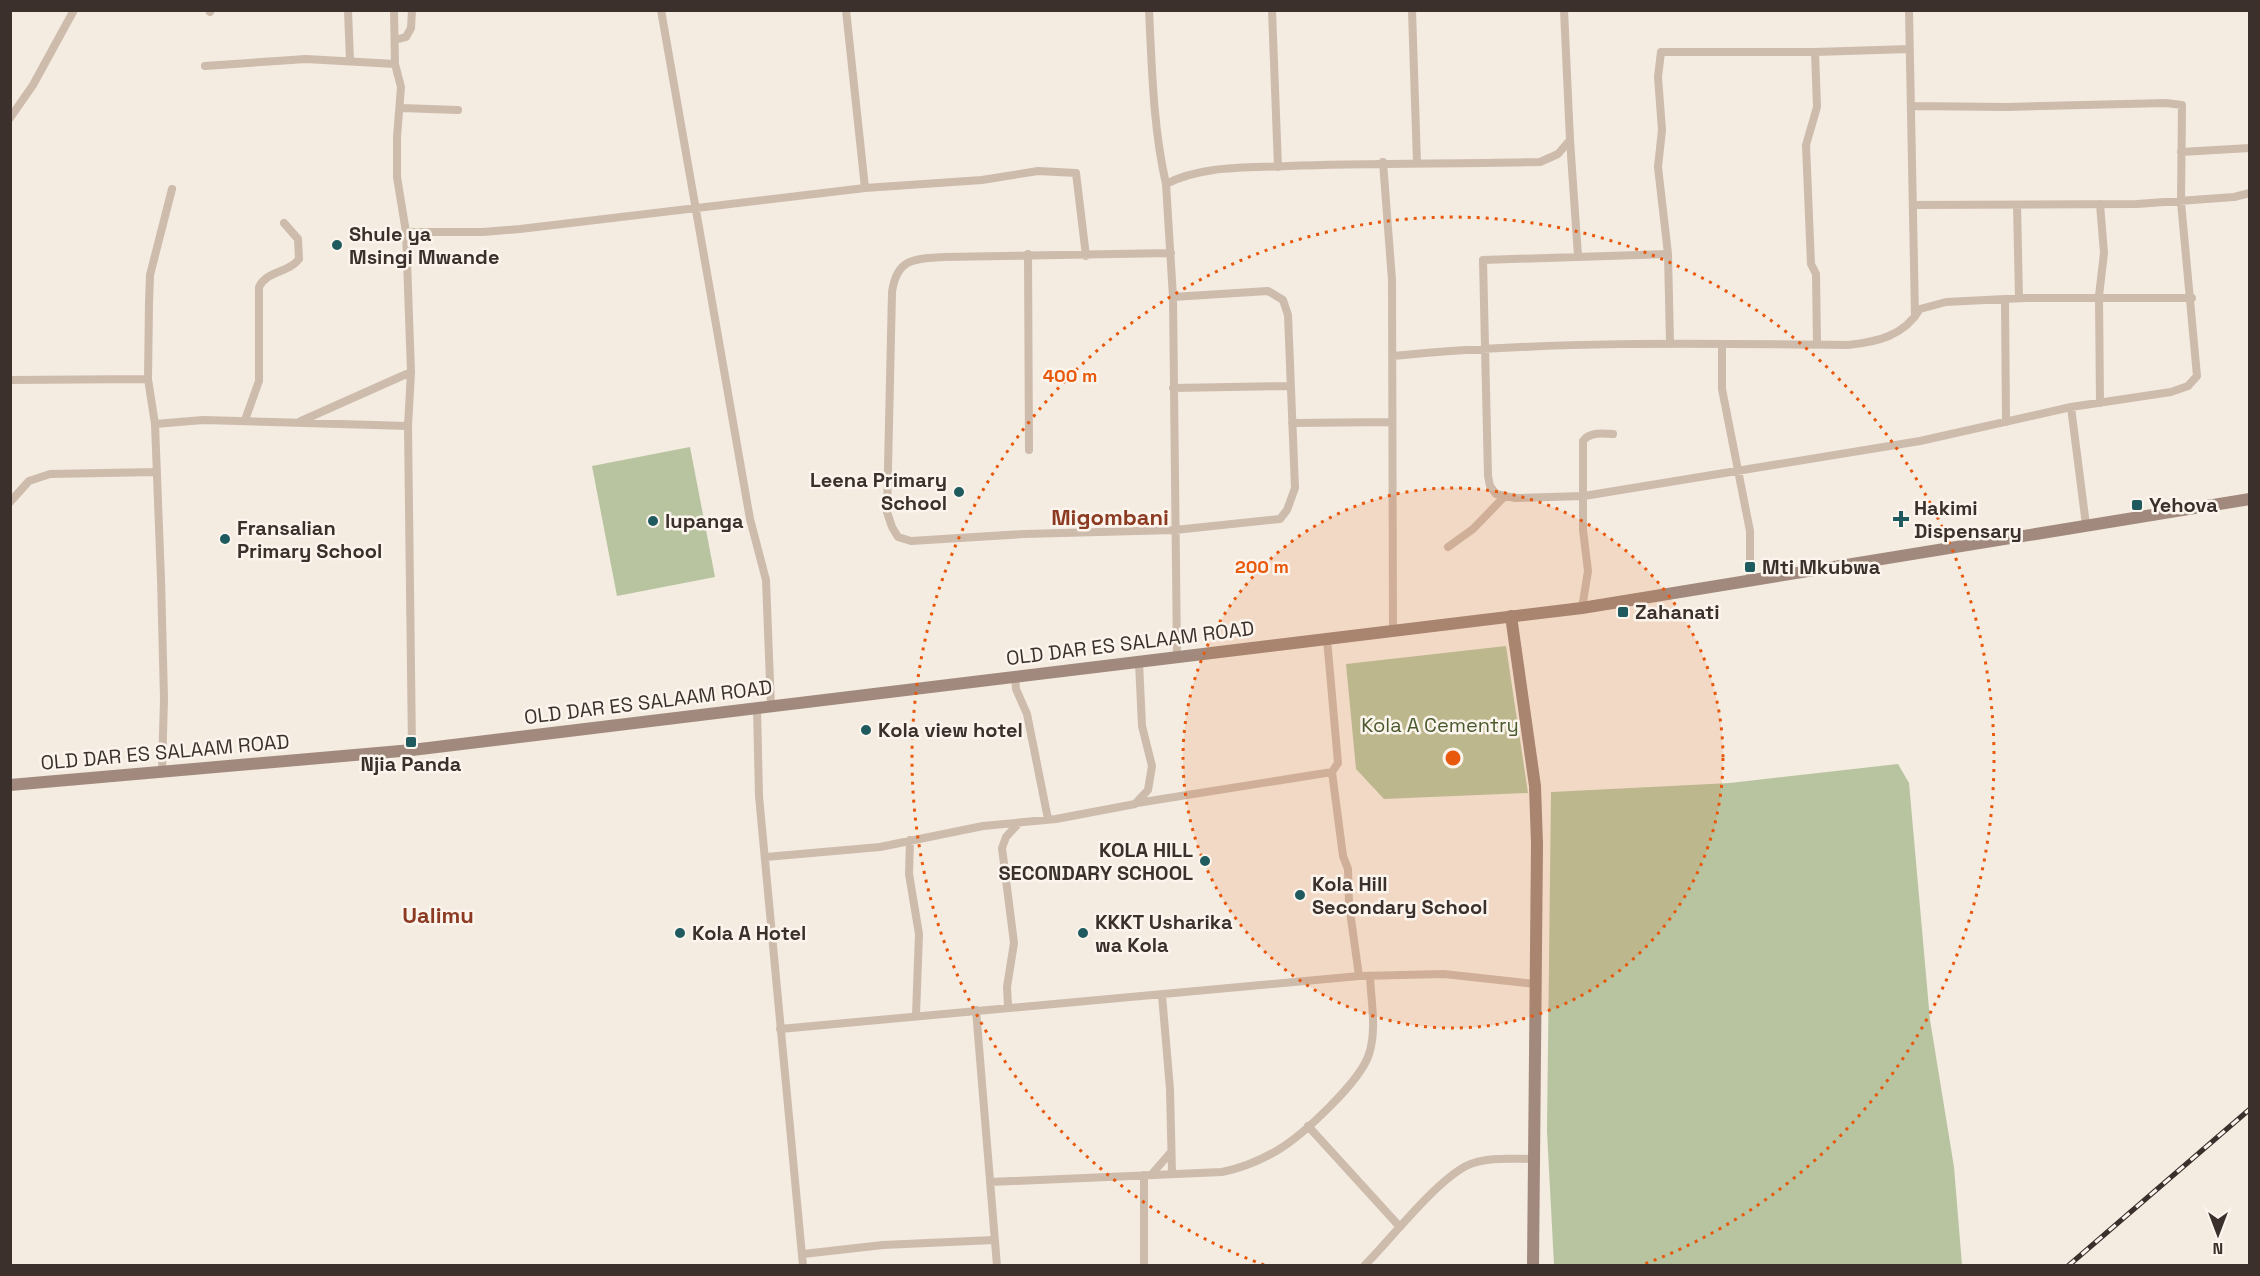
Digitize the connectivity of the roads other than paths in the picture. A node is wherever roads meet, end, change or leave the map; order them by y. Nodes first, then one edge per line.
1 (74, 10) edge
2 (348, 10) edge
3 (394, 10) edge
4 (412, 10) edge
5 (661, 10) edge
6 (846, 10) edge
7 (1149, 10) edge
8 (1272, 10) edge
9 (1412, 10) edge
10 (1564, 10) edge
11 (1909, 10) edge
12 (395, 40) junction
13 (1910, 49) junction
14 (1815, 52) junction
15 (350, 61) junction
16 (395, 64) junction
17 (205, 66) dead end
18 (1911, 106) junction
19 (401, 108) junction
20 (458, 110) dead end
21 (10, 118) edge
22 (1570, 140) junction
23 (2250, 148) edge
24 (2181, 152) junction
25 (1383, 162) junction
26 (1417, 163) junction
27 (1278, 167) junction
28 (1166, 184) junction
29 (865, 188) junction
30 (172, 189) dead end
31 (2250, 193) edge
32 (2181, 202) junction
33 (2100, 204) junction
34 (1913, 205) junction
35 (2017, 205) junction
36 (695, 207) junction
37 (284, 223) dead end
38 (406, 232) junction
39 (1171, 253) junction
40 (1028, 254) junction
41 (1668, 254) junction
42 (1086, 255) junction
43 (1578, 256) junction
44 (2099, 296) junction
45 (1173, 297) junction
46 (2019, 298) junction
47 (2192, 298) junction
48 (2005, 300) junction
49 (1916, 317) junction
50 (1670, 343) junction
51 (1816, 344) junction
52 (1722, 345) junction
53 (1485, 347) junction
54 (1393, 356) junction
55 (411, 372) junction
56 (148, 379) junction
57 (10, 380) edge
58 (1291, 386) junction
59 (1173, 387) junction
60 (2100, 403) junction
61 (2072, 407) junction
62 (245, 420) junction
63 (1392, 422) junction
64 (2006, 422) junction
65 (298, 423) junction
66 (1292, 423) junction
67 (155, 424) junction
68 (408, 426) junction
69 (1613, 434) dead end
70 (1029, 450) dead end
71 (1738, 470) junction
72 (157, 472) junction
73 (10, 486) edge
74 (21, 489) junction
75 (1584, 496) junction
76 (1504, 497) junction
77 (2250, 499) edge
78 (10, 502) edge
79 (2086, 525) junction
80 (1175, 530) junction
81 (1448, 547) dead end
82 (1750, 580) junction
83 (1582, 608) junction
84 (1511, 616) junction
85 (1393, 631) junction
86 (1327, 639) junction
87 (1177, 657) junction
88 (1139, 662) junction
89 (1015, 676) junction
90 (771, 706) junction
91 (757, 708) junction
92 (411, 750) junction
93 (162, 771) junction
94 (1332, 772) junction
95 (10, 785) edge
96 (1135, 804) junction
97 (1048, 819) junction
98 (1017, 825) junction
99 (910, 840) junction
100 (766, 857) junction
101 (1359, 976) junction
102 (1370, 976) junction
103 (1535, 984) junction
104 (1162, 995) junction
105 (1008, 1006) junction
106 (976, 1010) junction
107 (916, 1015) junction
108 (780, 1029) junction
109 (1308, 1126) junction
110 (1171, 1152) junction
111 (1534, 1159) junction
112 (1172, 1173) junction
113 (1148, 1175) junction
114 (990, 1182) junction
115 (1400, 1227) junction
116 (994, 1240) junction
117 (803, 1254) junction
118 (803, 1266) edge
119 (997, 1266) edge
120 (1144, 1266) edge
121 (1364, 1266) edge
122 (1533, 1266) edge

1 - 21 street
2 - 15 street
3 - 12 street
4 - 12 street
5 - 36 street
6 - 29 street
7 - 28 street
8 - 27 street
9 - 26 street
10 - 22 street
11 - 13 street
12 - 16 street
13 - 14 street
13 - 18 street
14 - 41 street
14 - 51 street
15 - 16 street
15 - 17 street
16 - 19 street
18 - 24 street
18 - 34 street
19 - 20 street
19 - 38 street
22 - 26 street
22 - 43 street
23 - 24 street
24 - 32 street
25 - 26 street
25 - 27 street
25 - 54 street
27 - 28 street
28 - 39 street
29 - 36 street
29 - 42 street
30 - 56 street
31 - 32 street
32 - 33 street
32 - 47 street
33 - 35 street
33 - 44 street
34 - 35 street
34 - 49 street
35 - 46 street
36 - 38 street
36 - 90 street
37 - 62 street
38 - 55 street
39 - 42 street
39 - 45 street
40 - 42 street
40 - 70 street
40 - 80 street
41 - 43 street
41 - 50 street
43 - 53 street
44 - 46 street
44 - 47 street
44 - 60 street
45 - 58 street
45 - 59 street
46 - 48 street
47 - 60 street
48 - 49 street
48 - 64 street
49 - 51 street
50 - 52 street
50 - 53 street
51 - 52 street
52 - 71 street
53 - 54 street
53 - 76 street
54 - 63 street
55 - 65 street
55 - 68 street
56 - 57 street
56 - 67 street
58 - 59 street
58 - 66 street
59 - 80 street
60 - 61 street
61 - 64 street
61 - 79 street
62 - 65 street
62 - 67 street
63 - 66 street
63 - 85 street
64 - 71 street
65 - 68 street
66 - 80 street
67 - 72 street
68 - 92 street
69 - 75 street
71 - 75 street
71 - 82 street
72 - 74 street
72 - 93 street
73 - 74 street
74 - 78 street
75 - 76 street
75 - 83 street
76 - 81 street
77 - 79 main road, OLD DAR ES SALAAM ROAD
79 - 82 main road, OLD DAR ES SALAAM ROAD
80 - 87 street
82 - 83 main road, OLD DAR ES SALAAM ROAD
83 - 84 main road, OLD DAR ES SALAAM ROAD
84 - 85 main road, OLD DAR ES SALAAM ROAD
84 - 103 main road
85 - 86 main road, OLD DAR ES SALAAM ROAD
86 - 87 main road, OLD DAR ES SALAAM ROAD
86 - 94 street
87 - 88 main road, OLD DAR ES SALAAM ROAD
88 - 89 main road, OLD DAR ES SALAAM ROAD
88 - 96 street
89 - 90 main road, OLD DAR ES SALAAM ROAD
89 - 97 street
90 - 91 main road, OLD DAR ES SALAAM ROAD
91 - 92 main road, OLD DAR ES SALAAM ROAD
91 - 100 street
92 - 93 main road, OLD DAR ES SALAAM ROAD
93 - 95 main road, OLD DAR ES SALAAM ROAD
94 - 96 street
94 - 101 street
96 - 97 street
97 - 98 street
98 - 99 street
98 - 105 street
99 - 100 street
99 - 107 street
100 - 108 street
101 - 102 street
101 - 104 street
102 - 103 street
102 - 109 street
103 - 111 main road
104 - 105 street
104 - 110 street
105 - 106 street
106 - 107 street
106 - 114 street
107 - 108 street
108 - 117 street
109 - 112 street
109 - 115 street
110 - 112 street
110 - 113 street
111 - 115 street
111 - 122 main road
112 - 113 street
113 - 114 street
113 - 120 street
114 - 116 street
115 - 121 street
116 - 117 street
116 - 119 street
117 - 118 street

